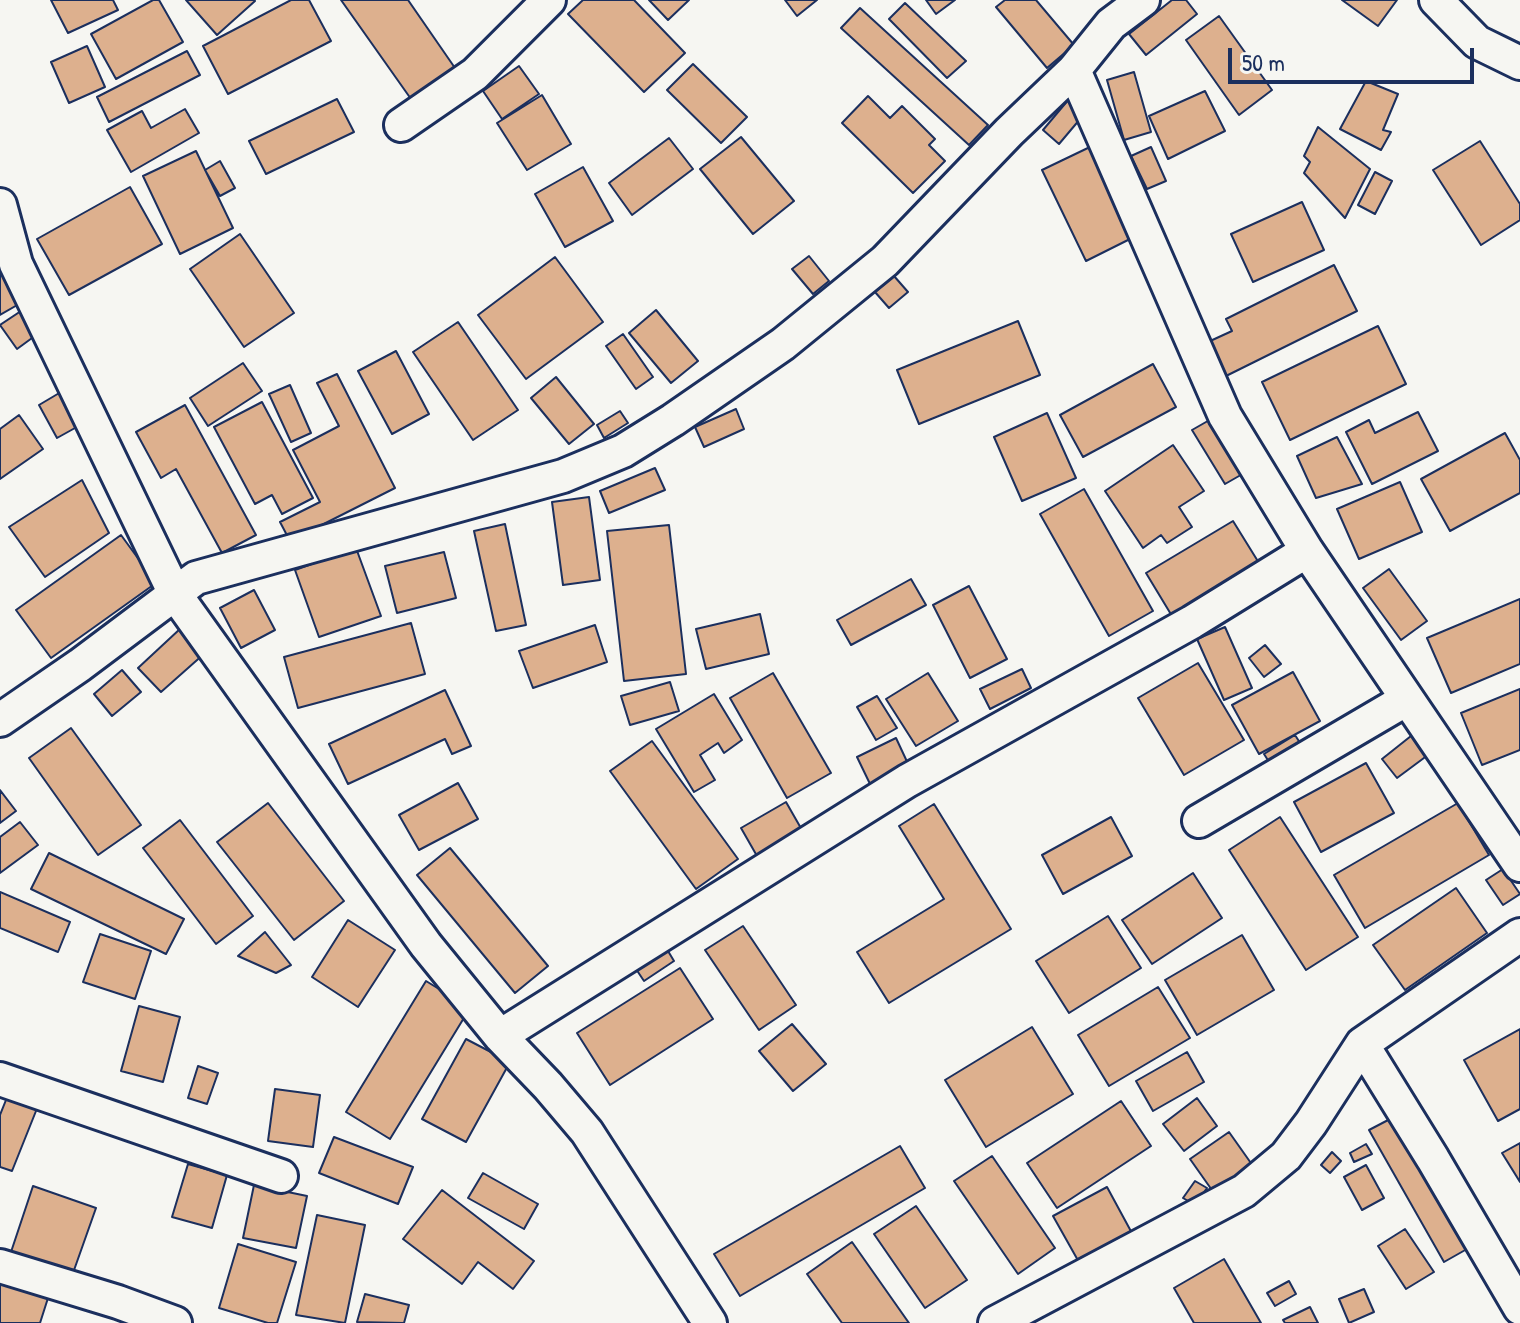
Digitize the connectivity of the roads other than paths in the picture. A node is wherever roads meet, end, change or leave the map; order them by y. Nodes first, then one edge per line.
1 (549, 0) edge
2 (1143, 0) edge
3 (1436, 0) edge
4 (1520, 63) edge
5 (1074, 70) junction
6 (401, 125) dead end
7 (0, 205) edge
8 (1307, 551) junction
9 (175, 594) junction
10 (1407, 699) junction
11 (0, 720) edge
12 (1199, 821) dead end
13 (1520, 865) edge
14 (1520, 935) edge
15 (500, 1036) junction
16 (1362, 1044) junction
17 (0, 1079) edge
18 (281, 1176) dead end
19 (0, 1266) edge
20 (1520, 1308) edge
21 (175, 1323) edge
22 (710, 1323) edge
23 (995, 1323) edge

1 - 6 street
2 - 5 street
3 - 4 street
5 - 8 street
5 - 9 street
7 - 9 street
8 - 10 street
8 - 15 street
9 - 11 street
9 - 15 street
10 - 12 street
10 - 13 street
14 - 16 street
15 - 22 street
16 - 20 street
16 - 23 street
17 - 18 street
19 - 21 street

